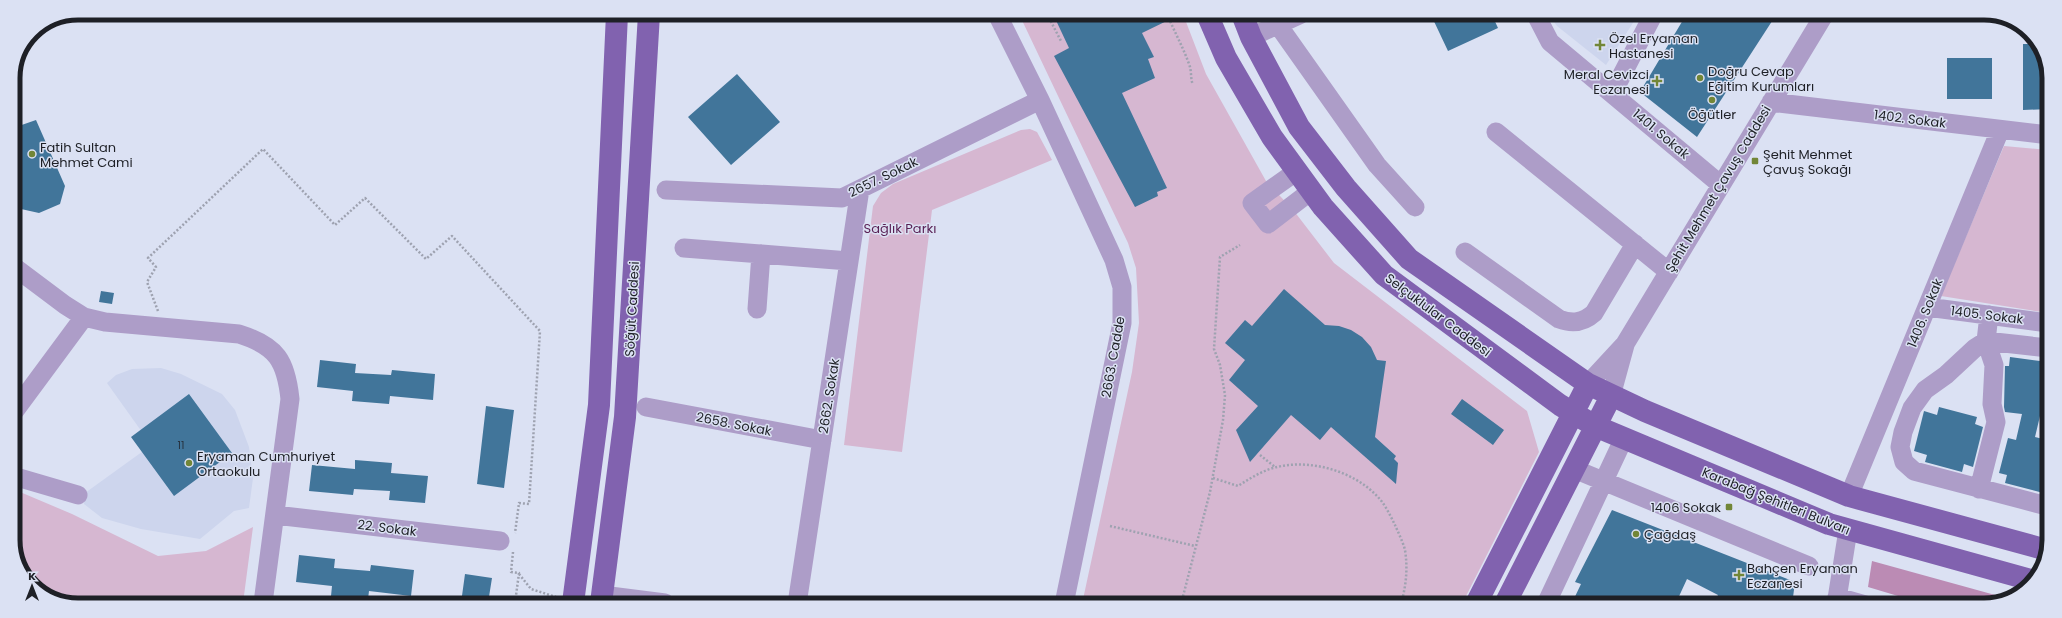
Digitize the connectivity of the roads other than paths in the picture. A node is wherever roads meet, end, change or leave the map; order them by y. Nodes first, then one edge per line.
1 (617, 20) edge
2 (649, 20) edge
3 (1000, 20) edge
4 (1210, 20) edge
5 (1244, 20) edge
6 (1288, 20) edge
7 (1539, 20) edge
8 (1650, 20) edge
9 (1821, 20) edge
10 (1278, 25) junction
11 (1251, 37) junction
12 (1612, 94) junction
13 (1040, 100) junction
14 (1771, 102) junction
15 (2000, 130) junction
16 (1496, 132) dead end
17 (2042, 134) edge
18 (1297, 171) junction
19 (1721, 185) junction
20 (860, 189) junction
21 (666, 190) dead end
22 (1311, 191) junction
23 (1415, 207) dead end
24 (1635, 244) junction
25 (684, 248) dead end
26 (1465, 252) dead end
27 (761, 254) junction
28 (849, 261) junction
29 (20, 271) edge
30 (1668, 272) junction
31 (1927, 307) junction
32 (757, 309) dead end
33 (1990, 315) junction
34 (84, 316) junction
35 (2042, 321) edge
36 (1986, 341) junction
37 (1625, 344) junction
38 (2042, 347) edge
39 (1588, 384) junction
40 (1611, 396) junction
41 (20, 403) edge
42 (646, 407) dead end
43 (1573, 413) junction
44 (1595, 426) junction
45 (1624, 438) junction
46 (822, 440) junction
47 (1574, 468) junction
48 (20, 478) edge
49 (1605, 482) junction
50 (1979, 489) junction
51 (78, 495) dead end
52 (1849, 496) junction
53 (2042, 505) edge
54 (275, 515) junction
55 (1848, 530) junction
56 (509, 541) road end
57 (2042, 549) edge
58 (1809, 566) dead end
59 (2027, 579) edge
60 (264, 598) edge
61 (574, 598) edge
62 (602, 598) edge
63 (798, 598) edge
64 (1065, 598) edge
65 (1479, 598) edge
66 (1508, 598) edge
67 (1549, 598) edge
68 (1837, 598) edge

1 - 61 main road
2 - 62 main road, Söğüt Caddesi
3 - 13 street, 2663. Cadde
4 - 18 main road, Selçuklular Caddesi
5 - 11 main road
6 - 10 street
7 - 12 street, 1401. Sokak
8 - 12 street
9 - 14 street, Şehit Mehmet Çavuş Caddesi
10 - 11 street
10 - 23 street
11 - 39 main road
12 - 19 street, 1401. Sokak
13 - 20 street, 2657. Sokak
13 - 64 street, 2663. Cadde
14 - 15 street, 1402. Sokak
14 - 19 street, Şehit Mehmet Çavuş Caddesi
15 - 17 street, 1402. Sokak
15 - 31 street, 1406. Sokak
16 - 24 street
18 - 22 main road, Selçuklular Caddesi
18 - 22 street
19 - 30 street, Şehit Mehmet Çavuş Caddesi
20 - 21 street, 2657. Sokak
20 - 28 street, 2662. Sokak
22 - 43 main road, Selçuklular Caddesi
24 - 26 street
24 - 30 street
25 - 27 street
27 - 28 street
27 - 32 street
28 - 46 street, 2662. Sokak
29 - 34 street
30 - 37 street, Şehit Mehmet Çavuş Caddesi
31 - 33 street, 1405. Sokak
31 - 52 street, 1406. Sokak
33 - 35 street, 1405. Sokak
33 - 36 street
34 - 41 street
34 - 54 street
36 - 38 street
36 - 50 street
36 - 50 street
37 - 39 street, Şehit Mehmet Çavuş Caddesi
37 - 40 street, Şehit Mehmet Çavuş Caddesi
39 - 40 main road
39 - 43 main road
40 - 44 main road
40 - 52 main road
42 - 46 street, 2658. Sokak
43 - 44 main road, Selçuklular Caddesi
43 - 65 main road
44 - 45 main road, Karabağ Şehitleri Bulvarı
44 - 47 main road
45 - 49 street
45 - 55 main road, Karabağ Şehitleri Bulvarı
46 - 63 street, 2662. Sokak
47 - 49 street
47 - 66 main road
48 - 51 street
49 - 58 street
49 - 67 street
50 - 53 street
52 - 57 main road
54 - 56 street, 22. Sokak
54 - 60 street
55 - 59 main road, Karabağ Şehitleri Bulvarı
55 - 68 street

